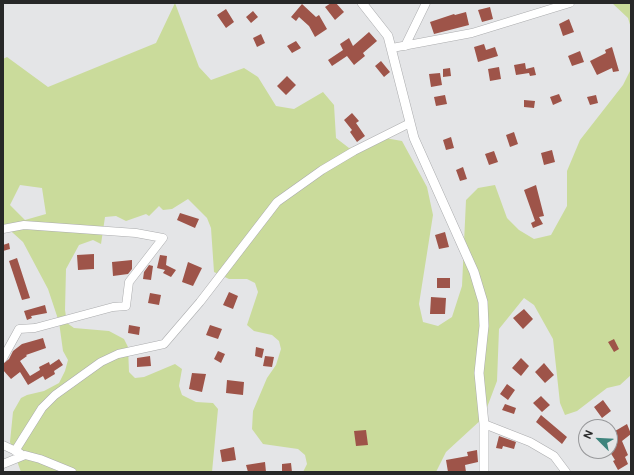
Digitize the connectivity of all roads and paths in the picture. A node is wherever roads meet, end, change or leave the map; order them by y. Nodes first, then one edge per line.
1 (362, 3) edge
2 (426, 3) edge
3 (570, 3) edge
4 (405, 46) junction
5 (392, 48) junction
6 (410, 123) junction
7 (3, 229) edge
8 (3, 358) edge
9 (484, 424) junction
10 (3, 445) edge
11 (16, 451) junction
12 (25, 455) junction
13 (3, 464) edge
14 (72, 472) edge
15 (484, 472) edge
16 (566, 472) edge

1 - 5 street
2 - 4 street
3 - 4 street
4 - 5 street
5 - 6 street
6 - 9 street
6 - 11 street
7 - 8 street
9 - 15 street
9 - 16 street
10 - 11 street
11 - 12 street
12 - 13 street
12 - 14 street

